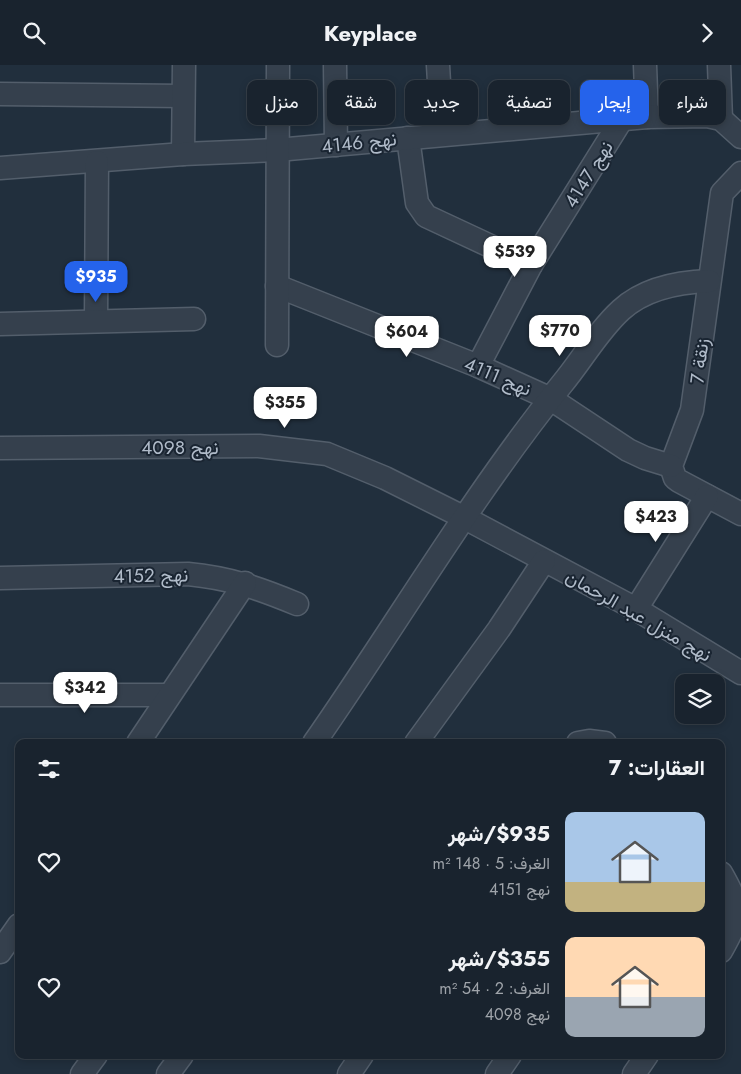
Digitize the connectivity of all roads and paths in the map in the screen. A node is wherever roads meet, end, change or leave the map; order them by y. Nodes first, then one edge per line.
1 (184, 65) edge
2 (278, 65) edge
3 (335, 65) edge
4 (438, 65) edge
5 (645, 65) edge
6 (719, 65) edge
7 (646, 80) edge
8 (720, 80) edge
9 (0, 94) edge
10 (182, 96) junction
11 (580, 122) edge
12 (726, 124) edge
13 (618, 125) edge
14 (442, 134) junction
15 (741, 137) edge
16 (408, 138) junction
17 (336, 145) junction
18 (276, 150) junction
19 (183, 154) junction
20 (97, 162) junction
21 (0, 169) edge
22 (741, 173) edge
23 (531, 265) junction
24 (709, 281) junction
25 (277, 286) junction
26 (194, 319) dead end
27 (96, 321) junction
28 (0, 324) edge
29 (278, 345) dead end
30 (478, 367) junction
31 (551, 399) junction
32 (0, 447) edge
33 (671, 466) junction
34 (707, 496) junction
35 (741, 514) edge
36 (465, 518) junction
37 (541, 559) junction
38 (0, 578) edge
39 (245, 583) junction
40 (297, 605) dead end
41 (636, 609) junction
42 (741, 673) edge
43 (0, 695) edge
44 (169, 695) junction
45 (141, 739) edge
46 (317, 739) edge
47 (419, 739) edge
48 (725, 879) edge
49 (739, 929) edge
50 (15, 931) edge
51 (725, 946) edge
52 (0, 952) edge
53 (93, 1059) edge
54 (179, 1059) edge
55 (359, 1059) edge
56 (507, 1059) edge
57 (644, 1059) edge
58 (82, 1074) edge
59 (168, 1074) edge
60 (349, 1074) edge
61 (497, 1074) edge
62 (634, 1074) edge

1 - 10 street
2 - 18 street
3 - 17 street
4 - 14 street
5 - 7 street
6 - 8 street
9 - 10 street
10 - 19 street
11 - 14 street, نهج 4146
12 - 15 street
13 - 23 street, نهج 4147
14 - 16 street, نهج 4146
16 - 17 street, نهج 4146
16 - 23 street
17 - 18 street, نهج 4146
18 - 19 street, نهج 4146
18 - 25 street
19 - 20 street, نهج 4146
20 - 21 street, نهج 4146
20 - 27 street
22 - 24 street, زنقة 7
23 - 30 street, نهج 4147
24 - 31 street
24 - 33 street, زنقة 7
25 - 29 street
25 - 30 street, نهج 4111
26 - 27 street
27 - 28 street
30 - 31 street, نهج 4111
31 - 33 street, نهج 4111
31 - 36 street
32 - 36 street, نهج 4098
33 - 34 street
34 - 35 street
34 - 41 street
36 - 37 street, نهج 4098
36 - 46 street
37 - 41 street, نهج منزل عبد الرحمان
37 - 47 street
38 - 39 street, نهج 4152
39 - 40 street, نهج 4152
39 - 44 street
41 - 42 street, نهج منزل عبد الرحمان
43 - 44 street
44 - 45 street
48 - 49 street
49 - 51 street
50 - 52 street
53 - 58 street
54 - 59 street
55 - 60 street
56 - 61 street
57 - 62 street

